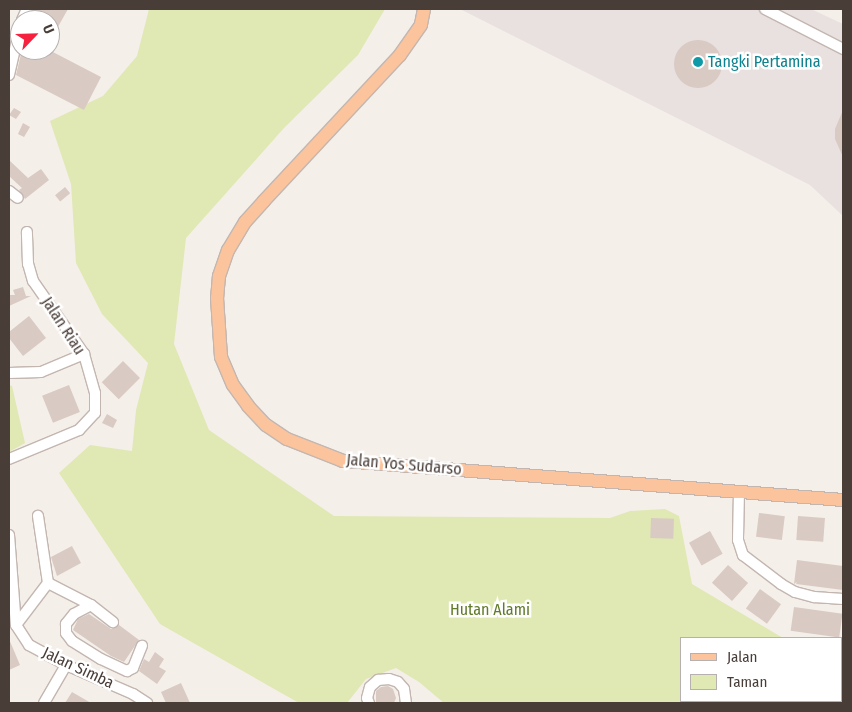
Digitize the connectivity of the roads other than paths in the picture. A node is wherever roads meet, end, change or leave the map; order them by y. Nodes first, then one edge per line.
1 (424, 9) edge
2 (765, 9) edge
3 (843, 49) edge
4 (12, 60) edge
5 (9, 75) edge
6 (9, 191) edge
7 (18, 198) dead end
8 (27, 232) dead end
9 (84, 354) junction
10 (9, 373) edge
11 (9, 459) edge
12 (739, 490) junction
13 (843, 500) edge
14 (38, 516) dead end
15 (9, 535) edge
16 (10, 556) edge
17 (48, 583) junction
18 (843, 599) edge
19 (91, 605) junction
20 (113, 622) dead end
21 (16, 625) junction
22 (142, 646) dead end
23 (66, 665) junction
24 (44, 703) edge
25 (148, 703) edge
26 (369, 703) edge
27 (406, 703) edge

1 - 12 main road, Jalan Yos Sudarso
2 - 3 street
4 - 5 street
6 - 7 street
8 - 9 street, Jalan Riau
9 - 10 street
9 - 11 street, Jalan Riau
12 - 13 main road, Jalan Yos Sudarso
12 - 18 street
14 - 17 street
15 - 16 street
16 - 21 street
17 - 19 street
17 - 21 street
19 - 20 street
19 - 22 street
21 - 23 street, Jalan Simba
23 - 24 street
23 - 25 street, Jalan Simba
26 - 27 street

